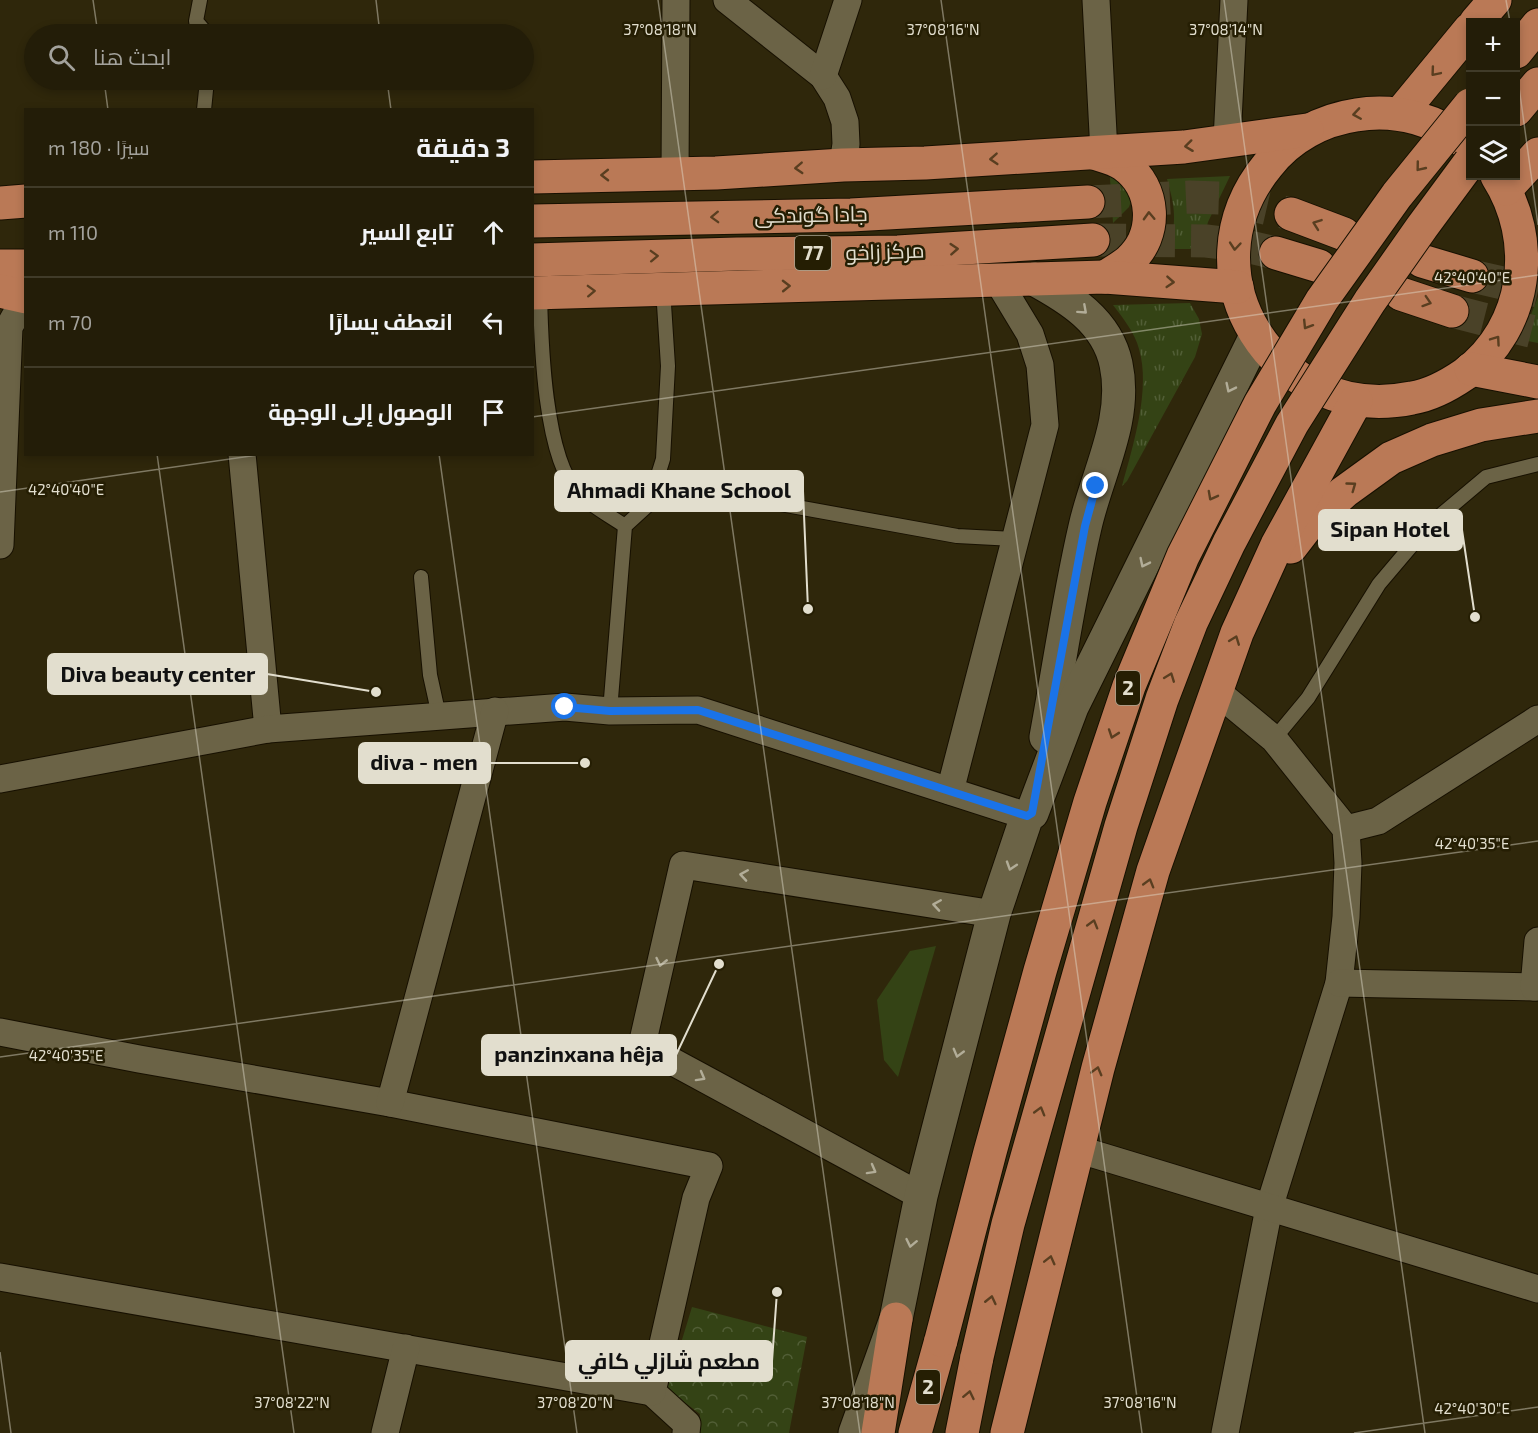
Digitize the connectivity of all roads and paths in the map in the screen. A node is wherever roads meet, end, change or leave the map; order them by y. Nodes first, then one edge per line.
1 (200, 0) edge
2 (676, 0) edge
3 (727, 0) edge
4 (848, 0) edge
5 (1096, 0) edge
6 (1234, 0) edge
7 (1495, 0) edge
8 (1479, 18) edge
9 (199, 24) edge
10 (1538, 25) edge
11 (1466, 34) edge
12 (1520, 46) edge
13 (823, 76) junction
14 (1538, 84) edge
15 (206, 90) edge
16 (1520, 104) edge
17 (204, 108) edge
18 (1466, 110) edge
19 (1400, 114) junction
20 (1309, 130) junction
21 (1227, 141) junction
22 (1466, 143) edge
23 (1098, 152) junction
24 (1538, 154) edge
25 (843, 165) junction
26 (1466, 167) edge
27 (675, 174) junction
28 (534, 177) edge
29 (1502, 182) edge
30 (24, 201) edge
31 (1088, 202) tunnel mouth
32 (0, 203) edge
33 (1291, 214) tunnel mouth
34 (0, 220) edge
35 (24, 220) edge
36 (534, 221) edge
37 (1344, 234) dead end
38 (1529, 234) edge
39 (1093, 240) tunnel mouth
40 (1276, 253) tunnel mouth
41 (534, 260) edge
42 (1422, 261) dead end
43 (0, 266) edge
44 (24, 266) edge
45 (1319, 266) dead end
46 (1472, 276) tunnel mouth
47 (1106, 277) junction
48 (1034, 279) junction
49 (998, 281) junction
50 (1237, 287) junction
51 (663, 289) junction
52 (0, 291) edge
53 (536, 293) edge
54 (1401, 294) dead end
55 (24, 297) edge
56 (24, 301) edge
57 (1452, 311) tunnel mouth
58 (1256, 336) junction
59 (1471, 369) junction
60 (1538, 382) edge
61 (1356, 401) junction
62 (1538, 416) edge
63 (242, 456) edge
64 (1538, 464) edge
65 (649, 504) junction
66 (625, 526) junction
67 (1014, 539) junction
68 (0, 545) edge
69 (421, 577) dead end
70 (1256, 591) junction
71 (1216, 691) junction
72 (495, 711) junction
73 (610, 711) junction
74 (439, 716) junction
75 (1538, 719) edge
76 (268, 729) junction
77 (1274, 739) junction
78 (0, 780) edge
79 (950, 791) junction
80 (1030, 814) junction
81 (1346, 829) junction
82 (994, 914) junction
83 (1538, 941) edge
84 (1338, 983) junction
85 (1536, 987) edge
86 (0, 1032) edge
87 (390, 1103) junction
88 (1077, 1149) junction
89 (921, 1197) junction
90 (1269, 1208) junction
91 (0, 1276) edge
92 (1538, 1289) edge
93 (896, 1319) junction
94 (406, 1348) junction
95 (652, 1392) junction
96 (385, 1433) edge
97 (686, 1433) edge
98 (855, 1433) edge
99 (878, 1433) edge
100 (915, 1433) edge
101 (962, 1433) edge
102 (1007, 1433) edge
103 (1225, 1433) edge

1 - 9 lane
2 - 27 street
3 - 13 street
4 - 13 street
5 - 23 street
6 - 21 street
7 - 8 highway
10 - 12 highway
11 -> 19 highway
13 - 25 street
14 - 16 highway
15 - 17 lane
18 -> 100 highway, 2, bridge
19 -> 20 highway
19 - 22 highway
20 - 21 highway
20 -> 50 highway
21 -> 23 highway
23 -> 25 highway
47 -> 23 highway
24 - 29 highway
25 -> 27 highway
101 -> 26 highway, 2, bridge
27 -> 28 highway
29 - 38 highway
30 - 32 highway
31 -> 36 highway, جادا گوندکی / 77
37 -> 33 highway
34 - 35 highway
59 -> 38 highway
41 -> 39 highway, مركز زاخو / 77
40 - 45 highway
42 - 46 highway
43 - 44 highway
47 - 48 highway
47 -> 50 highway
48 - 49 highway
48 -> 80 main road
51 -> 49 highway
49 - 67 street
50 - 58 highway
53 -> 51 highway
51 - 65 lane
52 - 55 highway
53 - 66 lane
54 -> 57 highway
56 - 68 street
58 - 61 highway
58 -> 80 main road, 2
59 - 60 highway
59 - 61 highway
61 - 70 highway
70 -> 62 highway
63 - 76 street
64 - 77 lane
65 - 66 lane
65 - 67 lane
66 - 73 lane
67 - 79 street
69 - 74 lane
71 -> 70 highway
71 - 77 street
88 -> 71 highway
72 - 73 street
72 - 74 street
72 - 87 street
73 - 79 street
74 - 76 street
75 - 81 street
76 - 78 street
77 - 81 street
79 - 80 street
80 -> 82 main road, 2
81 - 84 street
82 -> 89 main road, 2
82 -> 89 street
83 - 85 street
84 - 85 street
84 - 90 street
86 - 87 street
87 - 95 street
88 - 90 street
102 -> 88 highway
89 -> 93 main road, 2
90 - 92 street
90 - 103 street
91 - 94 street
93 - 98 main road
93 - 99 highway, 2
94 - 95 street
94 - 96 street
95 - 97 street

